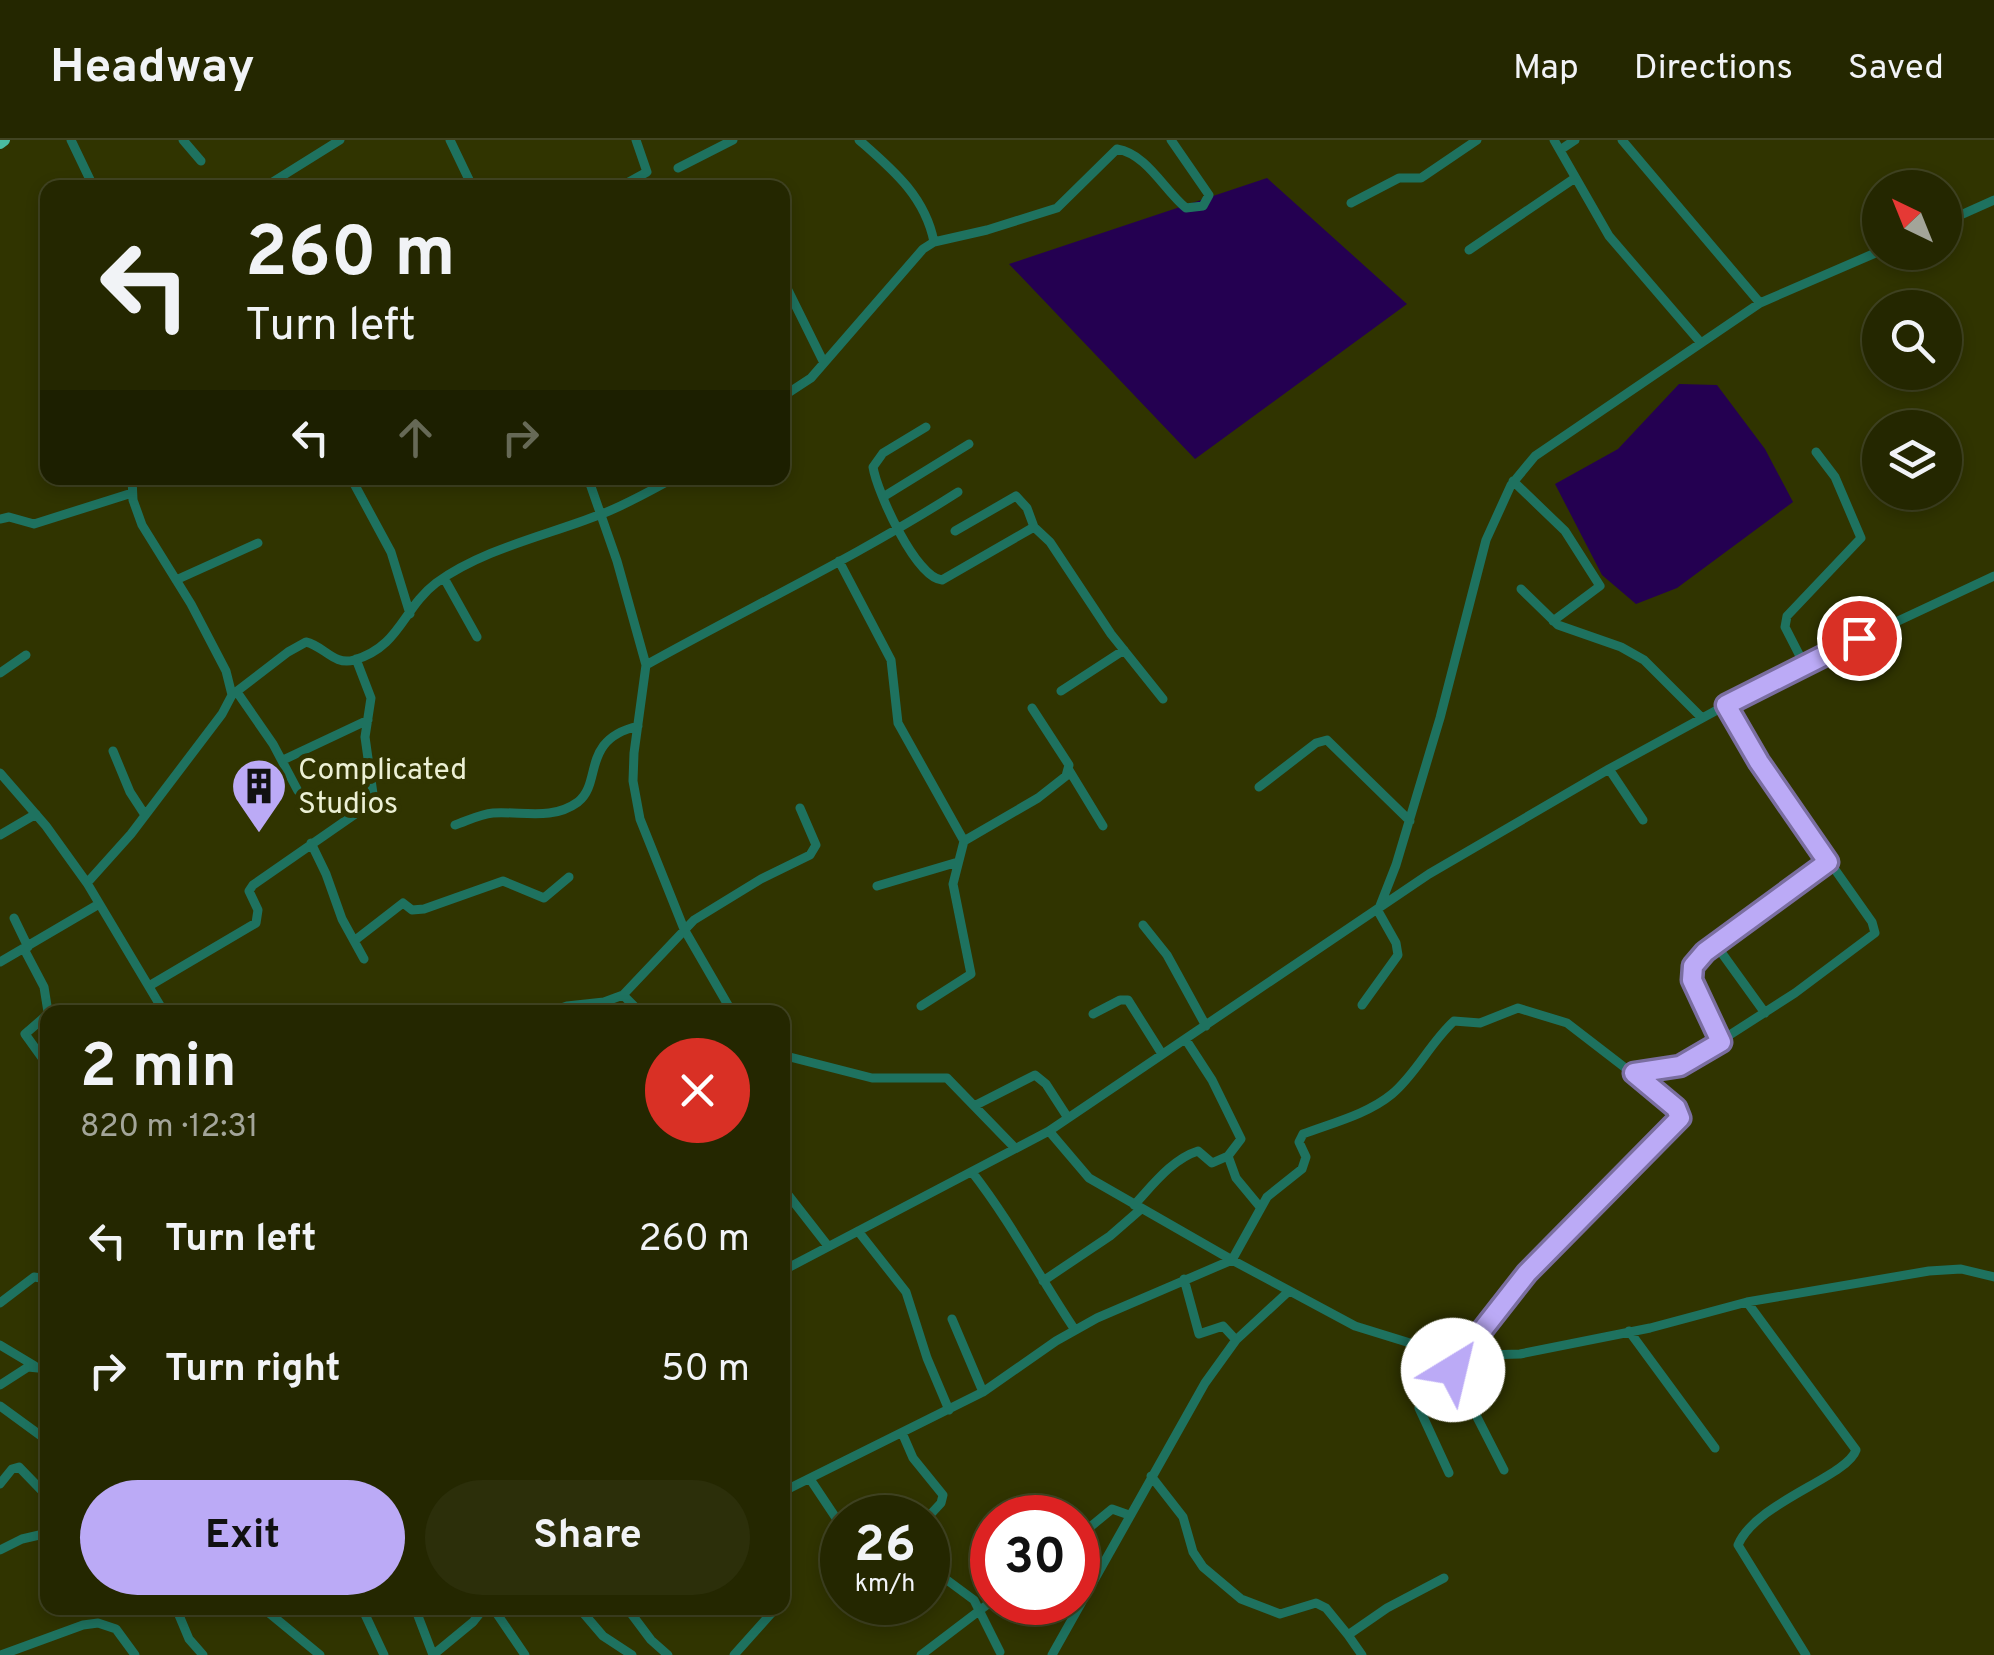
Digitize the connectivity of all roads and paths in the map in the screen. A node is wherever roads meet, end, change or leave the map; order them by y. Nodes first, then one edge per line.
1 (71, 140) edge
2 (183, 140) edge
3 (340, 140) edge
4 (450, 140) edge
5 (636, 140) edge
6 (733, 140) edge
7 (858, 140) edge
8 (1171, 140) edge
9 (1477, 140) edge
10 (1575, 140) edge
11 (1622, 140) edge
12 (1121, 145) edge
13 (1557, 145) edge
14 (201, 161) dead end
15 (678, 168) dead end
16 (1575, 178) junction
17 (90, 180) edge
18 (276, 180) edge
19 (469, 180) edge
20 (632, 180) edge
21 (1994, 200) edge
22 (1351, 203) dead end
23 (1962, 214) edge
24 (937, 241) junction
25 (1469, 250) dead end
26 (1862, 259) edge
27 (790, 294) edge
28 (1760, 303) junction
29 (1700, 343) junction
30 (824, 363) junction
31 (790, 393) edge
32 (926, 427) dead end
33 (969, 444) dead end
34 (1816, 452) dead end
35 (1513, 481) junction
36 (132, 485) edge
37 (355, 485) edge
38 (591, 485) edge
39 (660, 485) edge
40 (958, 492) dead end
41 (132, 493) junction
42 (883, 497) junction
43 (602, 514) junction
44 (0, 519) edge
45 (1034, 527) junction
46 (898, 530) junction
47 (955, 531) dead end
48 (258, 543) dead end
49 (839, 561) junction
50 (1994, 576) edge
51 (444, 578) junction
52 (176, 580) junction
53 (1521, 588) dead end
54 (410, 614) junction
55 (1553, 621) junction
56 (478, 637) dead end
57 (1124, 650) junction
58 (26, 656) dead end
59 (356, 659) junction
60 (1804, 664) junction
61 (646, 665) junction
62 (0, 672) edge
63 (1061, 692) dead end
64 (234, 693) junction
65 (1163, 699) dead end
66 (1726, 705) junction
67 (1032, 708) dead end
68 (1702, 718) junction
69 (368, 720) junction
70 (638, 726) junction
71 (113, 751) dead end
72 (283, 760) junction
73 (1609, 769) junction
74 (1069, 770) junction
75 (0, 772) edge
76 (1259, 787) dead end
77 (298, 791) dead end
78 (800, 808) dead end
79 (36, 814) junction
80 (145, 815) junction
81 (1643, 820) dead end
82 (1410, 821) junction
83 (455, 826) dead end
84 (1103, 826) dead end
85 (0, 835) edge
86 (964, 841) junction
87 (311, 843) junction
88 (958, 862) junction
89 (1828, 862) junction
90 (570, 878) dead end
91 (87, 883) junction
92 (877, 886) dead end
93 (100, 904) junction
94 (1378, 911) junction
95 (14, 918) dead end
96 (1143, 925) dead end
97 (684, 930) junction
98 (354, 941) junction
99 (1716, 944) junction
100 (26, 948) junction
101 (364, 959) dead end
102 (0, 962) edge
103 (149, 986) junction
104 (623, 996) junction
105 (48, 1005) edge
106 (160, 1005) edge
107 (576, 1005) edge
108 (633, 1005) edge
109 (728, 1005) edge
110 (1362, 1005) dead end
111 (921, 1006) dead end
112 (1765, 1013) junction
113 (1093, 1014) dead end
114 (40, 1021) edge
115 (1206, 1026) junction
116 (1186, 1040) junction
117 (1721, 1042) junction
118 (1162, 1054) junction
119 (40, 1055) edge
120 (790, 1057) edge
121 (1634, 1073) junction
122 (976, 1105) junction
123 (1068, 1118) junction
124 (1049, 1131) junction
125 (1014, 1146) junction
126 (1228, 1156) junction
127 (972, 1172) junction
128 (790, 1196) edge
129 (1138, 1206) junction
130 (1260, 1206) junction
131 (858, 1231) junction
132 (828, 1246) junction
133 (1232, 1260) junction
134 (790, 1267) edge
135 (1994, 1277) edge
136 (40, 1278) edge
137 (1184, 1279) junction
138 (1043, 1281) junction
139 (1289, 1292) junction
140 (1747, 1302) junction
141 (0, 1303) edge
142 (952, 1320) dead end
143 (1076, 1330) junction
144 (1630, 1331) junction
145 (1236, 1340) junction
146 (0, 1344) edge
147 (1434, 1351) junction
148 (1457, 1356) junction
149 (40, 1364) edge
150 (40, 1366) edge
151 (0, 1385) edge
152 (983, 1392) junction
153 (0, 1406) edge
154 (949, 1410) junction
155 (902, 1434) junction
156 (40, 1435) edge
157 (1715, 1448) dead end
158 (1504, 1470) dead end
159 (1449, 1472) dead end
160 (1150, 1476) junction
161 (810, 1479) junction
162 (0, 1484) edge
163 (40, 1488) edge
164 (790, 1488) edge
165 (821, 1495) edge
166 (943, 1495) edge
167 (1128, 1514) junction
168 (1100, 1519) edge
169 (40, 1535) edge
170 (0, 1550) edge
171 (1444, 1578) dead end
172 (179, 1615) edge
173 (271, 1615) edge
174 (365, 1615) edge
175 (418, 1615) edge
176 (478, 1615) edge
177 (498, 1615) edge
178 (585, 1615) edge
179 (632, 1615) edge
180 (770, 1615) edge
181 (970, 1617) edge
182 (988, 1625) edge
183 (1348, 1636) junction
184 (1000, 1652) dead end
185 (200, 1654) edge
186 (1, 1655) edge
187 (135, 1655) edge
188 (320, 1655) edge
189 (384, 1655) edge
190 (433, 1655) edge
191 (525, 1655) edge
192 (632, 1655) edge
193 (668, 1655) edge
194 (734, 1655) edge
195 (921, 1655) edge
196 (1052, 1655) edge
197 (1362, 1655) edge
198 (1806, 1655) edge

1 - 17 street
2 - 14 street
3 - 18 street
4 - 19 street
5 - 20 street
6 - 15 street
7 - 24 street
8 - 12 street
9 - 22 street
10 - 13 street
11 - 28 street
12 - 24 street
13 - 16 street
16 - 25 street
16 - 29 street
21 - 23 street
24 - 30 street
26 - 28 street
27 - 30 street
28 - 29 street
29 - 35 street
30 - 31 street
32 - 42 street
33 - 42 street
34 - 60 street
35 - 55 street
35 - 82 street
36 - 41 street
37 - 54 street
38 - 43 street
39 - 43 street
40 - 46 street
41 - 44 street
41 - 52 street
42 - 46 street
43 - 51 street
43 - 61 street
45 - 46 street
45 - 47 street
45 - 57 street
46 - 49 street
48 - 52 street
49 - 61 street
49 - 86 street
50 - 60 street
51 - 54 street
51 - 56 street
52 - 64 street
53 - 55 street
54 - 59 street
55 - 68 street
57 - 63 street
57 - 65 street
58 - 62 street
59 - 64 street
59 - 69 street
60 - 66 street
61 - 70 street
64 - 72 street
64 - 80 street
66 - 68 street
66 - 89 street
67 - 74 street
68 - 73 street
69 - 72 street
69 - 87 street
70 - 83 street
70 - 97 street
71 - 80 street
72 - 77 street
73 - 81 street
73 - 94 street
74 - 84 street
74 - 86 street
75 - 79 street
76 - 82 street
78 - 97 street
79 - 85 street
79 - 91 street
80 - 91 street
82 - 94 street
86 - 88 street
87 - 98 street
87 - 103 street
88 - 92 street
88 - 111 street
89 - 99 street
89 - 112 street
90 - 98 street
91 - 93 street
93 - 100 street
93 - 103 street
94 - 110 street
94 - 115 street
95 - 100 street
96 - 115 street
97 - 104 street
97 - 109 street
98 - 101 street
99 - 112 street
99 - 117 street
100 - 102 street
100 - 105 street
103 - 106 street
104 - 107 street
104 - 108 street
112 - 117 street
113 - 118 street
114 - 119 street
115 - 116 street
116 - 118 street
116 - 126 street
117 - 121 street
118 - 123 street
120 - 122 street
121 - 130 street
121 - 148 street
122 - 123 street
122 - 125 street
123 - 124 street
124 - 125 street
124 - 129 street
125 - 127 street
126 - 129 street
126 - 130 street
127 - 131 street
127 - 138 street
128 - 132 street
129 - 133 street
129 - 138 street
130 - 133 street
131 - 132 street
131 - 154 street
132 - 134 street
133 - 137 street
133 - 139 street
135 - 140 street
136 - 141 street
137 - 143 street
137 - 145 street
138 - 143 street
139 - 145 street
139 - 147 street
140 - 144 street
140 - 198 street
142 - 152 street
143 - 152 street
144 - 148 street
144 - 157 street
145 - 160 street
146 - 149 street
147 - 148 street
147 - 159 street
148 - 158 street
150 - 151 street
152 - 154 street
153 - 156 street
154 - 155 street
155 - 161 street
155 - 166 street
160 - 167 street
160 - 183 street
161 - 164 street
161 - 165 street
162 - 163 street
167 - 168 street
167 - 196 street
169 - 170 street
171 - 183 street
172 - 185 street
173 - 188 street
174 - 189 street
175 - 190 street
176 - 190 street
177 - 191 street
178 - 192 street
179 - 193 street
180 - 194 street
181 - 195 street
182 - 184 street
183 - 197 street
186 - 187 street

